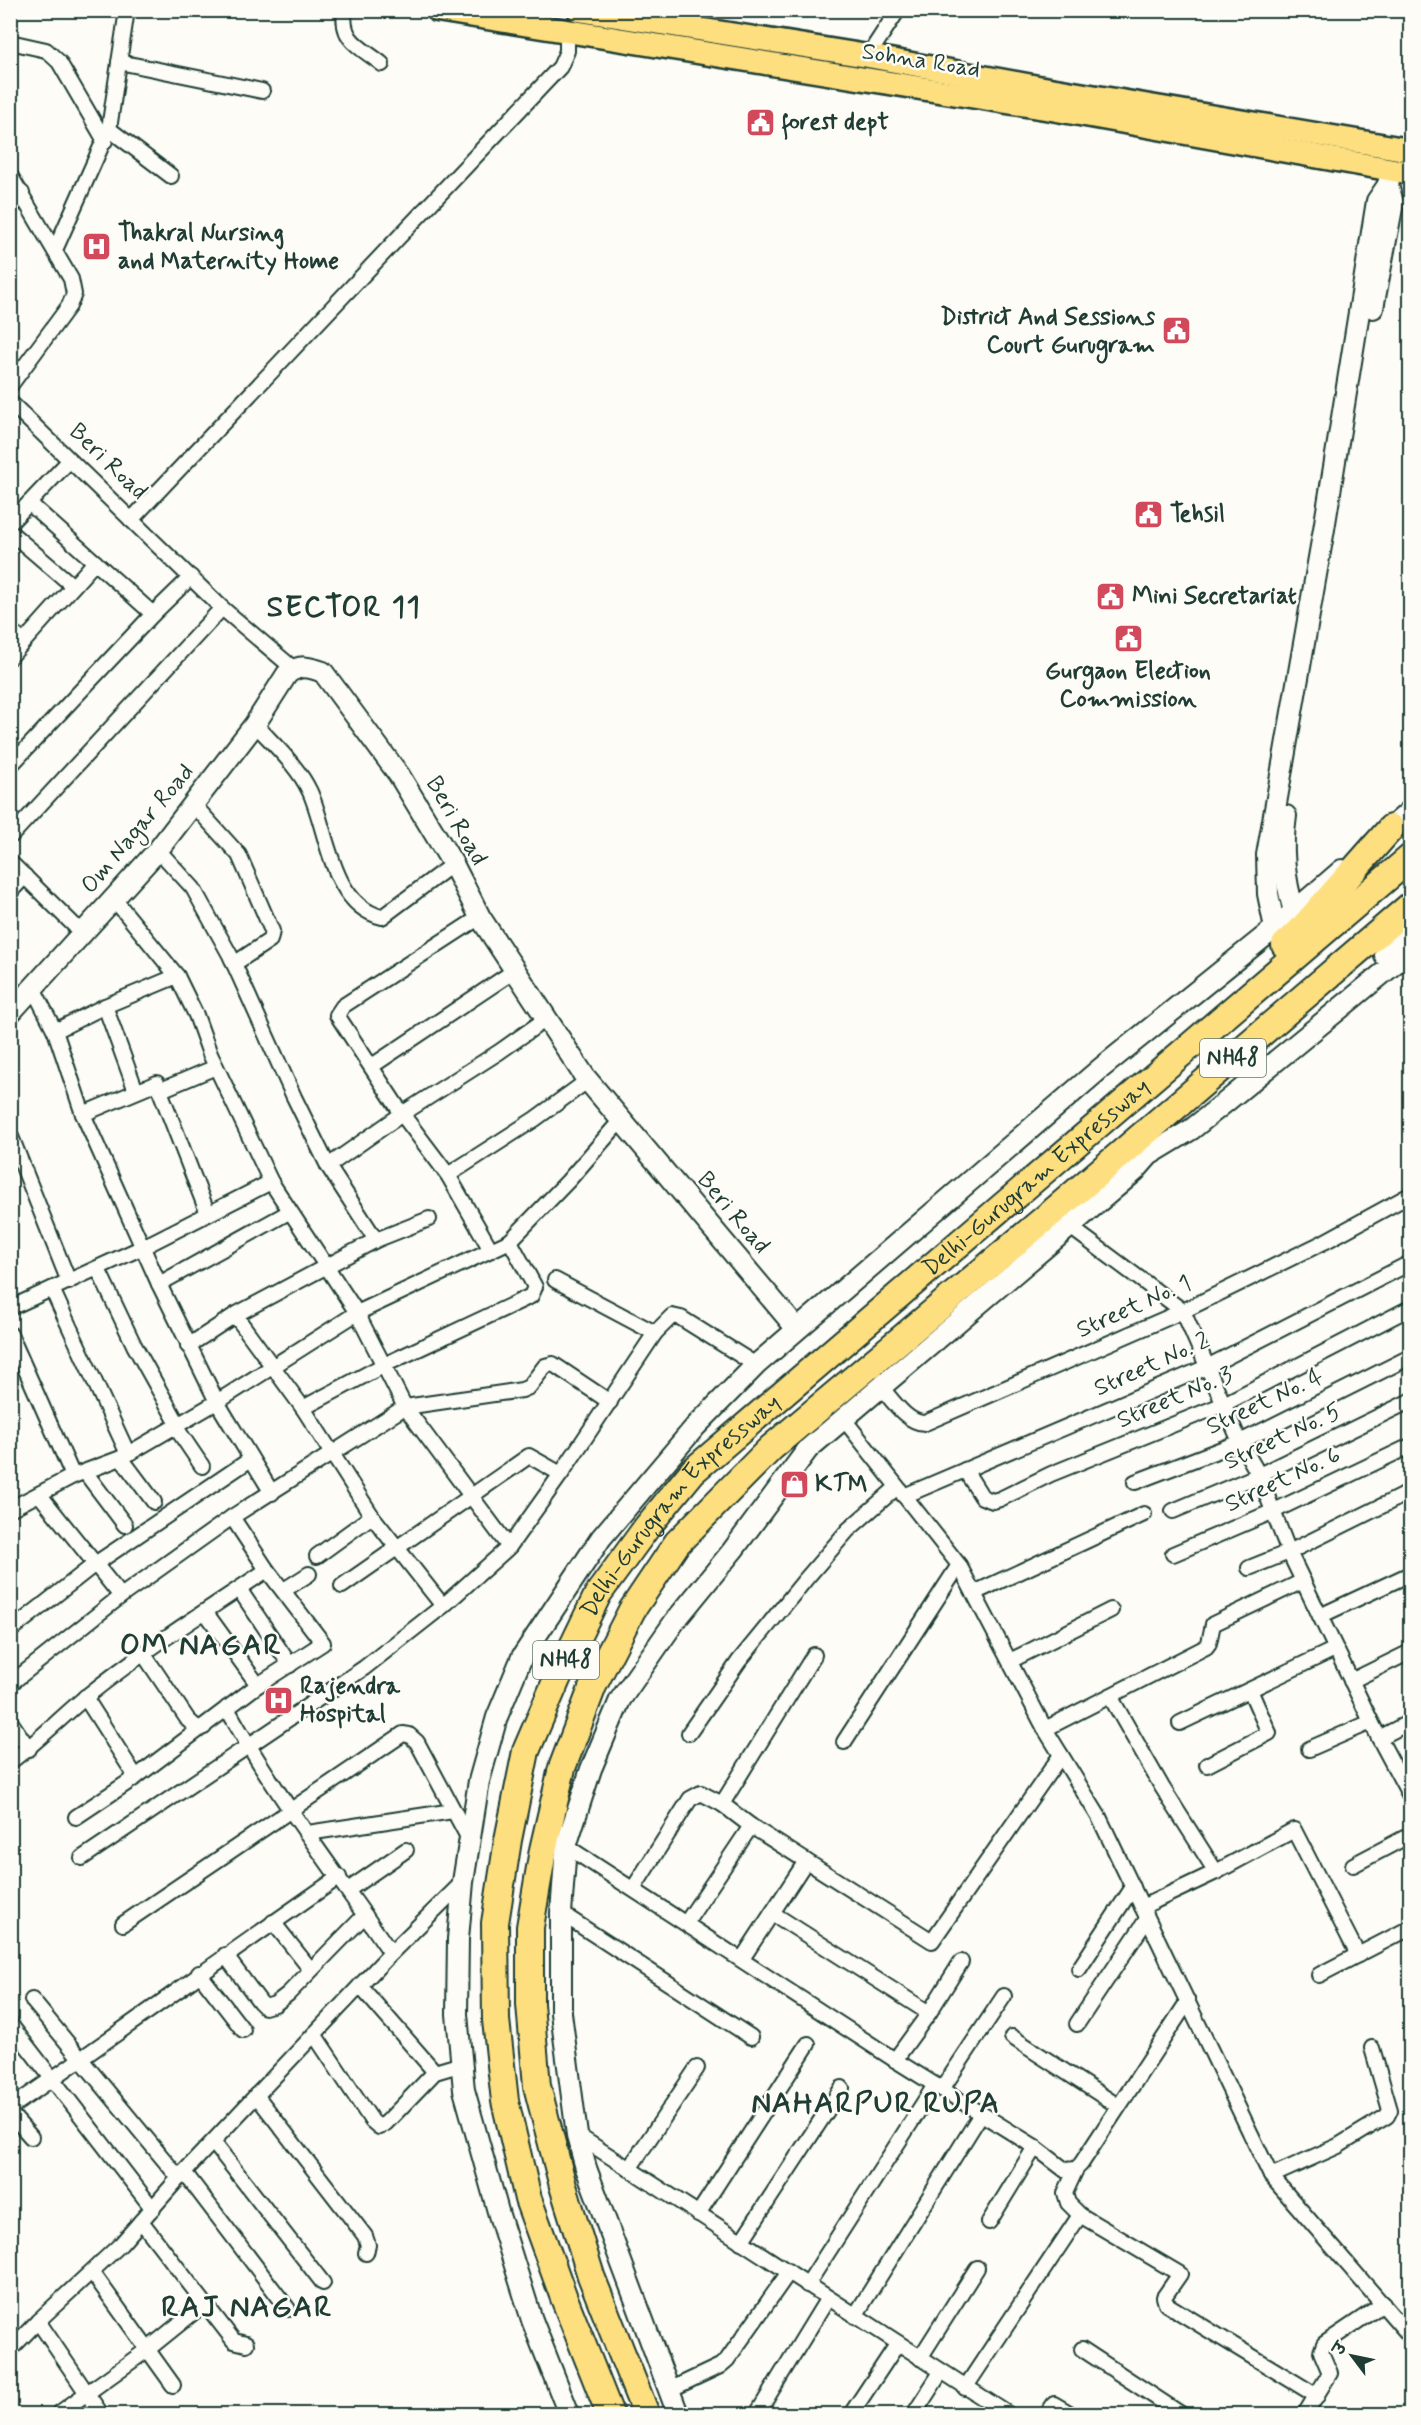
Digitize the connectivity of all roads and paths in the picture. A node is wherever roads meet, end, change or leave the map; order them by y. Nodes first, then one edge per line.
1 (127, 10) edge
2 (345, 10) edge
3 (437, 10) edge
4 (579, 10) edge
5 (898, 10) edge
6 (567, 31) junction
7 (10, 42) edge
8 (868, 56) junction
9 (119, 62) junction
10 (382, 64) dead end
11 (262, 91) dead end
12 (107, 135) junction
13 (1404, 146) edge
14 (10, 175) edge
15 (171, 176) dead end
16 (1401, 178) edge
17 (22, 193) junction
18 (10, 210) edge
19 (55, 250) junction
20 (10, 386) edge
21 (10, 402) edge
22 (69, 461) junction
23 (29, 503) junction
24 (131, 520) junction
25 (10, 523) edge
26 (10, 532) edge
27 (95, 562) junction
28 (191, 578) junction
29 (73, 586) junction
30 (222, 608) junction
31 (153, 615) junction
32 (10, 630) edge
33 (24, 642) junction
34 (10, 657) edge
35 (294, 669) junction
36 (255, 724) junction
37 (10, 766) edge
38 (193, 804) junction
39 (1410, 811) edge
40 (1391, 828) junction
41 (10, 837) edge
42 (158, 850) junction
43 (1410, 858) edge
44 (10, 862) edge
45 (453, 864) junction
46 (25, 876) junction
47 (10, 892) edge
48 (114, 899) junction
49 (1410, 906) edge
50 (1294, 911) junction
51 (480, 918) junction
52 (1275, 928) junction
53 (82, 933) junction
54 (1410, 934) edge
55 (1410, 951) edge
56 (234, 964) junction
57 (514, 971) junction
58 (177, 976) junction
59 (19, 998) edge
60 (105, 1006) junction
61 (546, 1019) junction
62 (55, 1031) junction
63 (372, 1066) junction
64 (216, 1067) junction
65 (587, 1081) junction
66 (161, 1090) junction
67 (136, 1091) junction
68 (1115, 1110) junction
69 (84, 1114) junction
70 (402, 1114) junction
71 (621, 1120) junction
72 (10, 1134) edge
73 (1149, 1155) junction
74 (328, 1166) junction
75 (1102, 1170) junction
76 (448, 1175) junction
77 (271, 1182) junction
78 (1410, 1195) edge
79 (289, 1212) junction
80 (208, 1214) junction
81 (429, 1219) dead end
82 (1069, 1226) junction
83 (376, 1240) junction
84 (510, 1241) junction
85 (143, 1247) junction
86 (490, 1250) junction
87 (1410, 1263) edge
88 (325, 1267) junction
89 (98, 1269) junction
90 (555, 1280) dead end
91 (69, 1282) junction
92 (159, 1284) junction
93 (52, 1289) junction
94 (10, 1308) edge
95 (1410, 1308) edge
96 (1183, 1311) junction
97 (357, 1313) junction
98 (235, 1315) junction
99 (797, 1329) junction
100 (10, 1334) edge
101 (655, 1334) junction
102 (188, 1346) junction
103 (1410, 1357) edge
104 (384, 1365) junction
105 (756, 1365) junction
106 (271, 1366) junction
107 (1207, 1367) junction
108 (880, 1386) junction
109 (1410, 1401) edge
110 (217, 1402) junction
111 (610, 1402) junction
112 (1224, 1404) junction
113 (405, 1407) junction
114 (303, 1408) junction
115 (843, 1418) junction
116 (176, 1425) junction
117 (1239, 1442) junction
118 (1410, 1446) edge
119 (334, 1454) junction
120 (124, 1456) junction
121 (251, 1459) junction
122 (202, 1466) dead end
123 (965, 1470) junction
124 (79, 1474) junction
125 (561, 1474) junction
126 (1259, 1475) junction
127 (1135, 1482) dead end
128 (901, 1491) junction
129 (1410, 1492) edge
130 (272, 1493) junction
131 (39, 1494) junction
132 (469, 1496) junction
133 (154, 1502) dead end
134 (10, 1509) edge
135 (1173, 1511) dead end
136 (1274, 1511) junction
137 (1144, 1514) dead end
138 (372, 1516) junction
139 (232, 1517) junction
140 (125, 1525) dead end
141 (397, 1547) junction
142 (509, 1547) junction
143 (1289, 1552) junction
144 (1173, 1554) dead end
145 (317, 1556) dead end
146 (95, 1564) junction
147 (959, 1565) junction
148 (1249, 1568) dead end
149 (267, 1570) junction
150 (309, 1574) dead end
151 (1410, 1574) edge
152 (1303, 1581) junction
153 (342, 1586) dead end
154 (239, 1589) junction
155 (284, 1590) junction
156 (974, 1593) junction
157 (121, 1596) junction
158 (443, 1606) junction
159 (1111, 1610) dead end
160 (206, 1613) junction
161 (1320, 1616) junction
162 (10, 1631) edge
163 (1335, 1649) junction
164 (1410, 1652) edge
165 (143, 1653) junction
166 (814, 1655) dead end
167 (1010, 1661) junction
168 (290, 1665) junction
169 (1351, 1681) junction
170 (10, 1684) edge
171 (258, 1685) junction
172 (1250, 1690) junction
173 (1110, 1696) junction
174 (85, 1698) junction
175 (227, 1708) junction
176 (10, 1721) edge
177 (1371, 1722) junction
178 (1410, 1722) edge
179 (1180, 1723) dead end
180 (204, 1727) junction
181 (1045, 1729) junction
182 (689, 1733) dead end
183 (1379, 1738) junction
184 (844, 1742) dead end
185 (248, 1745) junction
186 (29, 1749) junction
187 (1309, 1749) dead end
188 (1061, 1755) junction
189 (10, 1762) edge
190 (1207, 1765) dead end
191 (1405, 1771) edge
192 (135, 1777) junction
193 (1410, 1796) edge
194 (722, 1804) junction
195 (292, 1811) junction
196 (453, 1811) junction
197 (76, 1817) dead end
198 (751, 1826) junction
199 (308, 1833) junction
200 (1410, 1835) edge
201 (470, 1841) junction
202 (566, 1846) junction
203 (406, 1850) dead end
204 (82, 1858) dead end
205 (806, 1861) junction
206 (1353, 1865) dead end
207 (1216, 1872) junction
208 (339, 1877) junction
209 (463, 1882) junction
210 (1132, 1887) junction
211 (633, 1889) junction
212 (348, 1890) junction
213 (561, 1913) junction
214 (772, 1913) junction
215 (1145, 1913) junction
216 (365, 1915) junction
217 (273, 1923) junction
218 (686, 1923) junction
219 (123, 1924) dead end
220 (1410, 1928) edge
221 (391, 1953) junction
222 (225, 1955) junction
223 (1358, 1955) junction
224 (742, 1959) junction
225 (961, 1962) dead end
226 (311, 1970) junction
227 (1079, 1970) dead end
228 (199, 1973) junction
229 (1319, 1975) dead end
230 (360, 1986) junction
231 (1004, 1996) dead end
232 (32, 2000) dead end
233 (1188, 2001) junction
234 (929, 2013) junction
235 (10, 2024) edge
236 (1077, 2024) dead end
237 (243, 2030) dead end
238 (314, 2034) junction
239 (751, 2037) dead end
240 (1012, 2037) dead end
241 (808, 2044) dead end
242 (1372, 2048) dead end
243 (895, 2060) junction
244 (80, 2061) junction
245 (462, 2064) junction
246 (697, 2068) dead end
247 (435, 2072) junction
248 (52, 2079) junction
249 (939, 2087) junction
250 (842, 2088) dead end
251 (256, 2096) junction
252 (1118, 2106) junction
253 (10, 2108) edge
254 (10, 2113) edge
255 (981, 2114) junction
256 (578, 2135) junction
257 (31, 2137) dead end
258 (213, 2142) junction
259 (1035, 2147) junction
260 (629, 2169) junction
261 (1076, 2169) junction
262 (181, 2175) junction
263 (1271, 2176) junction
264 (153, 2209) junction
265 (698, 2214) junction
266 (1080, 2215) junction
267 (141, 2221) junction
268 (989, 2222) dead end
269 (741, 2242) junction
270 (366, 2253) dead end
271 (977, 2268) dead end
272 (92, 2272) junction
273 (789, 2272) junction
274 (323, 2283) dead end
275 (807, 2285) junction
276 (828, 2298) junction
277 (204, 2304) junction
278 (1383, 2304) junction
279 (288, 2309) dead end
280 (855, 2316) junction
281 (38, 2321) junction
282 (1410, 2336) edge
283 (898, 2343) junction
284 (246, 2344) dead end
285 (1082, 2349) dead end
286 (10, 2350) edge
287 (147, 2350) junction
288 (920, 2358) junction
289 (941, 2372) junction
290 (173, 2385) dead end
291 (965, 2388) junction
292 (669, 2390) junction
293 (86, 2394) junction
294 (1317, 2396) junction
295 (998, 2412) edge
296 (1177, 2414) edge
297 (58, 2415) edge
298 (100, 2415) edge
299 (569, 2415) edge
300 (610, 2415) edge
301 (646, 2415) edge
302 (678, 2415) edge
303 (757, 2415) edge
304 (851, 2415) edge
305 (914, 2415) edge
306 (1047, 2415) edge
307 (1071, 2415) edge
308 (1305, 2415) edge

1 - 9 street
2 - 10 street
3 - 6 main road, Sohna Road
4 - 8 main road, Sohna Road
5 - 8 street
6 - 16 main road, Sohna Road
6 - 24 street
7 - 12 street
8 - 13 main road, Sohna Road
9 - 11 street
9 - 12 street
12 - 15 street
12 - 19 street
14 - 17 street
16 - 50 main road
16 - 52 main road
17 - 18 street
17 - 19 street
19 - 20 street
21 - 22 street, Beri Road
22 - 23 street
22 - 24 street, Beri Road
23 - 25 street
23 - 27 street
24 - 28 street, Beri Road
26 - 29 street
27 - 29 street
27 - 31 street
28 - 30 street, Beri Road
28 - 31 street
29 - 33 street
30 - 35 street, Beri Road
30 - 41 street
31 - 37 street
32 - 33 street
33 - 34 street
35 - 36 main road, Om Nagar Road
35 - 45 main road, Beri Road
36 - 38 main road, Om Nagar Road
36 - 45 street
38 - 42 main road, Om Nagar Road
38 - 56 street
39 - 40 main road
40 - 50 main road
40 - 68 highway
42 - 48 main road, Om Nagar Road
42 - 56 street
43 - 68 highway, Delhi-Gurugram Expressway / NH48
44 - 46 street
45 - 51 main road, Beri Road
46 - 47 street
46 - 53 street
48 - 53 main road, Om Nagar Road
48 - 58 street
49 - 75 highway, Delhi-Gurugram Expressway / NH48
50 - 52 main road
51 - 57 main road, Beri Road
51 - 63 street
52 - 99 main road
53 - 59 main road, Om Nagar Road
54 - 73 main road
55 - 73 main road
56 - 74 street
57 - 61 main road, Beri Road
57 - 63 street
58 - 60 street
58 - 64 street
59 - 62 street
60 - 62 street
60 - 67 street
61 - 65 main road, Beri Road
61 - 70 street
62 - 69 street
63 - 70 street
64 - 66 street
64 - 77 street
65 - 71 main road, Beri Road
65 - 76 street
66 - 67 street
66 - 80 street
67 - 69 street
68 - 300 highway, Delhi-Gurugram Expressway / NH48
69 - 85 street
70 - 74 street
70 - 76 street
71 - 84 street
71 - 99 main road, Beri Road
72 - 91 street
73 - 75 main road
73 - 82 main road
74 - 83 street
75 - 301 highway, Delhi-Gurugram Expressway / NH48
76 - 86 street
77 - 79 street
77 - 80 street
78 - 96 street, Street No. 1
79 - 88 street
79 - 92 street
80 - 85 street
81 - 83 street
82 - 96 street
82 - 108 main road
83 - 88 street
84 - 86 street
84 - 104 street
85 - 89 street
85 - 92 street
86 - 97 street
87 - 107 street, Street No. 2
88 - 97 street
88 - 98 street
89 - 91 street
89 - 116 street
90 - 101 street
91 - 93 street
92 - 102 street
93 - 94 street
93 - 120 street
95 - 112 street, Street No. 3
96 - 107 street
96 - 108 street, Street No. 1
97 - 104 street
97 - 106 street
98 - 102 street
98 - 106 street
99 - 105 main road
100 - 124 street
101 - 105 street
101 - 111 street
102 - 110 street
103 - 117 street, Street No. 4
104 - 113 street
104 - 114 street
105 - 201 main road
106 - 110 street
106 - 114 street
107 - 112 street
107 - 123 street, Street No. 2
108 - 115 main road
109 - 126 street, Street No. 5
110 - 116 street
110 - 121 street
111 - 113 street
111 - 125 street
112 - 117 street
112 - 123 street, Street No. 3
113 - 119 street
113 - 132 street
114 - 119 street
115 - 128 street
115 - 202 main road
116 - 120 street
116 - 122 street
117 - 126 street
117 - 127 street, Street No. 4
118 - 136 street, Street No. 6
119 - 130 street
119 - 138 street
120 - 124 street
120 - 133 street
121 - 130 street
121 - 146 street
123 - 128 street, Street No. 2
124 - 131 street
124 - 140 street
125 - 132 street
125 - 142 street
126 - 135 street, Street No. 5
126 - 136 street
128 - 147 street
128 - 182 street, Street No. 2
129 - 143 street
130 - 139 street
131 - 134 street
131 - 146 street
132 - 141 street
132 - 142 street
136 - 143 street
136 - 144 street, Street No. 6
137 - 156 street
138 - 141 street
138 - 145 street
139 - 149 street
139 - 157 street
141 - 153 street
141 - 158 street
142 - 158 street
143 - 148 street
143 - 152 street
146 - 157 street
146 - 162 street
147 - 156 street
147 - 184 street
149 - 154 street
149 - 155 street
150 - 155 street
151 - 161 street
152 - 161 street
152 - 173 street
154 - 160 street
154 - 168 street
155 - 168 street
156 - 167 street
157 - 170 street
158 - 185 street
159 - 167 street
160 - 165 street
160 - 171 street
161 - 163 street
163 - 169 street
163 - 172 street
164 - 169 street
165 - 174 street
165 - 180 street
166 - 194 street
167 - 181 street
168 - 171 street
169 - 177 street
171 - 175 street
172 - 179 street
172 - 190 street
173 - 181 street
173 - 207 street
174 - 186 street
174 - 192 street
175 - 180 street
175 - 185 street
176 - 186 street
177 - 183 street
177 - 187 street
178 - 183 street
180 - 192 street
181 - 188 street
183 - 191 street
185 - 195 street
185 - 204 street
186 - 189 street
188 - 205 street
188 - 210 street
191 - 193 street
192 - 197 street
194 - 198 street
194 - 211 street
195 - 196 street
195 - 199 street
195 - 219 street
196 - 199 street
196 - 201 street
198 - 205 street
198 - 218 street
199 - 208 street
200 - 206 street
201 - 209 main road
202 - 211 street
202 - 213 main road
203 - 212 street
205 - 214 street
207 - 215 street
207 - 223 street
208 - 212 street
208 - 217 street
209 - 221 street
209 - 245 main road
210 - 215 street
210 - 227 street
211 - 218 street
212 - 216 street
213 - 239 street
213 - 256 main road
214 - 224 street
214 - 234 street
215 - 233 street
215 - 236 street
216 - 221 street
216 - 226 street
217 - 222 street
217 - 226 street
218 - 224 street
220 - 223 street
221 - 230 street
222 - 226 street
222 - 228 street
223 - 229 street
224 - 243 street
225 - 234 street
228 - 237 street
228 - 244 street
230 - 238 street
230 - 247 street
231 - 249 street
232 - 244 street
233 - 252 street
233 - 263 street
234 - 243 street
235 - 248 street
238 - 247 street
238 - 251 street
240 - 252 street
241 - 265 street
242 - 263 street
243 - 249 street
244 - 248 street
244 - 262 street
245 - 247 street
245 - 299 main road
246 - 260 street
248 - 253 street
248 - 264 street
249 - 255 street
249 - 275 street
250 - 269 street
251 - 258 street
251 - 270 street
252 - 261 street
254 - 257 street
255 - 259 street
255 - 280 street
256 - 260 street
256 - 292 main road
258 - 262 street
258 - 274 street
259 - 261 street
259 - 268 street
260 - 265 street
261 - 266 street
262 - 264 street
262 - 279 street
263 - 278 street
264 - 267 street
265 - 269 street
266 - 291 street
266 - 294 street
267 - 272 street
267 - 277 street
269 - 273 street
271 - 288 street
272 - 281 street
272 - 287 street
273 - 275 street
273 - 292 street
275 - 276 street
276 - 280 street
276 - 303 street
277 - 284 street
277 - 287 street
278 - 282 street
278 - 294 street
280 - 283 street
281 - 286 street
281 - 293 street
283 - 288 street
283 - 304 street
285 - 296 street
287 - 290 street
287 - 293 street
288 - 289 street
289 - 291 street
289 - 305 street
291 - 295 street
292 - 302 main road
293 - 297 street
293 - 298 street
294 - 308 street
306 - 307 street

